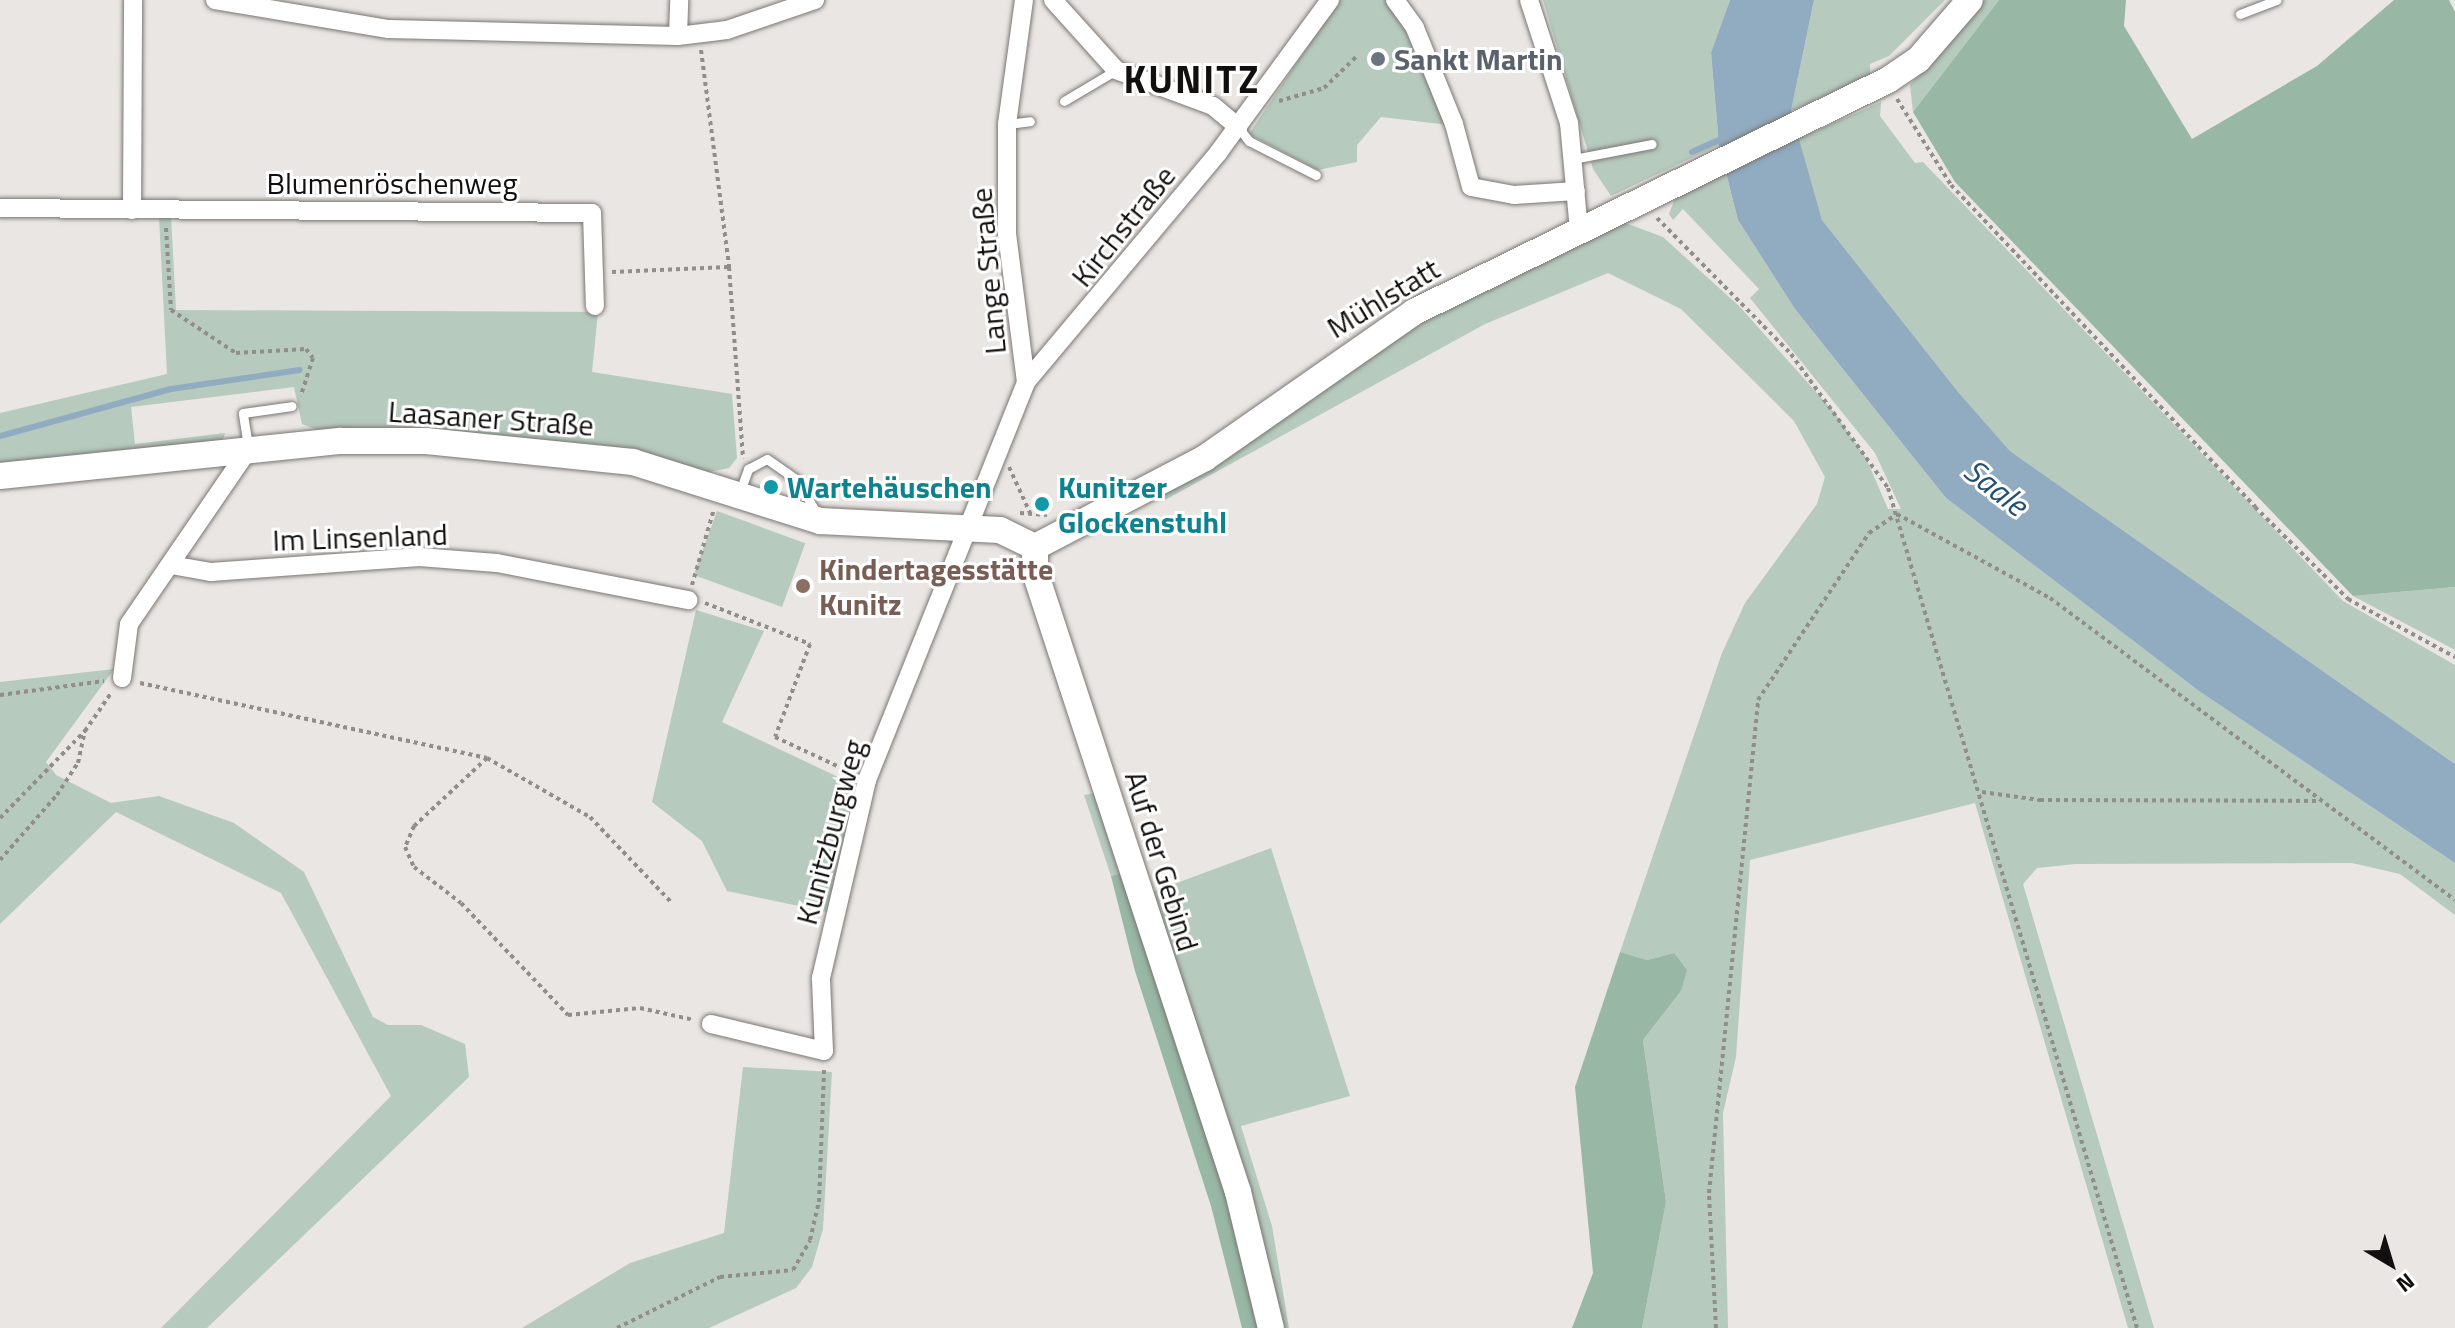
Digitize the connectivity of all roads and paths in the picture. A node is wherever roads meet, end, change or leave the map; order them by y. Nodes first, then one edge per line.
1 (133, 0) edge
2 (215, 0) edge
3 (679, 0) edge
4 (815, 0) edge
5 (1024, 0) edge
6 (1053, 0) edge
7 (1330, 0) edge
8 (1395, 0) edge
9 (1529, 0) edge
10 (1970, 0) edge
11 (2276, 0) edge
12 (2240, 14) dead end
13 (678, 36) junction
14 (699, 36) junction
15 (1356, 57) dead end
16 (1116, 70) junction
17 (1888, 80) junction
18 (1256, 99) junction
19 (1064, 101) dead end
20 (1030, 121) dead end
21 (1007, 124) junction
22 (1238, 127) junction
23 (1652, 144) dead end
24 (1573, 159) junction
25 (1316, 175) dead end
26 (1576, 191) junction
27 (1638, 201) junction
28 (0, 208) edge
29 (165, 209) junction
30 (132, 210) junction
31 (1579, 230) junction
32 (729, 267) junction
33 (596, 272) junction
34 (595, 306) dead end
35 (1026, 382) junction
36 (292, 406) joint
37 (248, 450) junction
38 (998, 454) junction
39 (748, 469) junction
40 (0, 476) edge
41 (739, 494) junction
42 (714, 507) dead end
43 (1897, 514) junction
44 (1031, 515) dead end
45 (820, 521) junction
46 (970, 527) junction
47 (1035, 547) junction
48 (171, 565) junction
49 (688, 600) junction
50 (2455, 657) edge
51 (122, 678) junction
52 (147, 685) dead end
53 (0, 695) edge
54 (85, 731) junction
55 (487, 758) junction
56 (867, 780) junction
57 (1982, 792) junction
58 (2320, 801) junction
59 (0, 818) edge
60 (0, 860) edge
61 (2455, 900) edge
62 (672, 903) dead end
63 (711, 1024) joint
64 (824, 1051) junction
65 (617, 1328) edge
66 (1271, 1328) edge
67 (1716, 1328) edge
68 (2137, 1328) edge

1 - 30 street
2 - 13 street
3 - 13 street
4 - 14 street
5 - 21 street, Lange Straße
6 - 16 street
7 - 18 street, Kirchstraße
8 - 26 street
9 - 24 street
10 - 17 street, Mühlstatt
11 - 12 lane
13 - 14 street
14 - 32 path
15 - 18 path
16 - 19 lane
16 - 22 street
17 - 27 street, Mühlstatt
17 - 50 path
18 - 22 street, Kirchstraße
20 - 21 lane
21 - 35 street, Lange Straße
22 - 25 lane
22 - 35 street, Kirchstraße
23 - 24 lane
24 - 26 street
26 - 31 street
27 - 31 street, Mühlstatt
27 - 43 path
28 - 30 street, Blumenröschenweg
29 - 30 street, Blumenröschenweg
29 - 33 street, Blumenröschenweg
29 - 36 path
31 - 47 street, Mühlstatt
32 - 33 path
32 - 39 path
33 - 34 street, Blumenröschenweg
35 - 38 street, Lange Straße
36 - 37 lane
37 - 40 street, Laasaner Straße
37 - 41 street, Laasaner Straße
37 - 48 street
38 - 44 path
38 - 46 street, Lange Straße
39 - 41 lane
39 - 45 lane
41 - 45 street, Laasaner Straße
42 - 49 path
43 - 57 path
43 - 58 path
43 - 67 path
45 - 46 street, Laasaner Straße
46 - 47 street
46 - 56 street, Kunitzburgweg
47 - 66 street, Auf der Gebind
48 - 49 street, Im Linsenland
48 - 51 street
49 - 56 path
51 - 53 path
51 - 54 path
52 - 55 path
54 - 59 path
54 - 60 path
55 - 62 path
55 - 63 path
56 - 64 street, Kunitzburgweg
57 - 58 path
57 - 68 path
58 - 61 path
63 - 64 street
64 - 65 path

